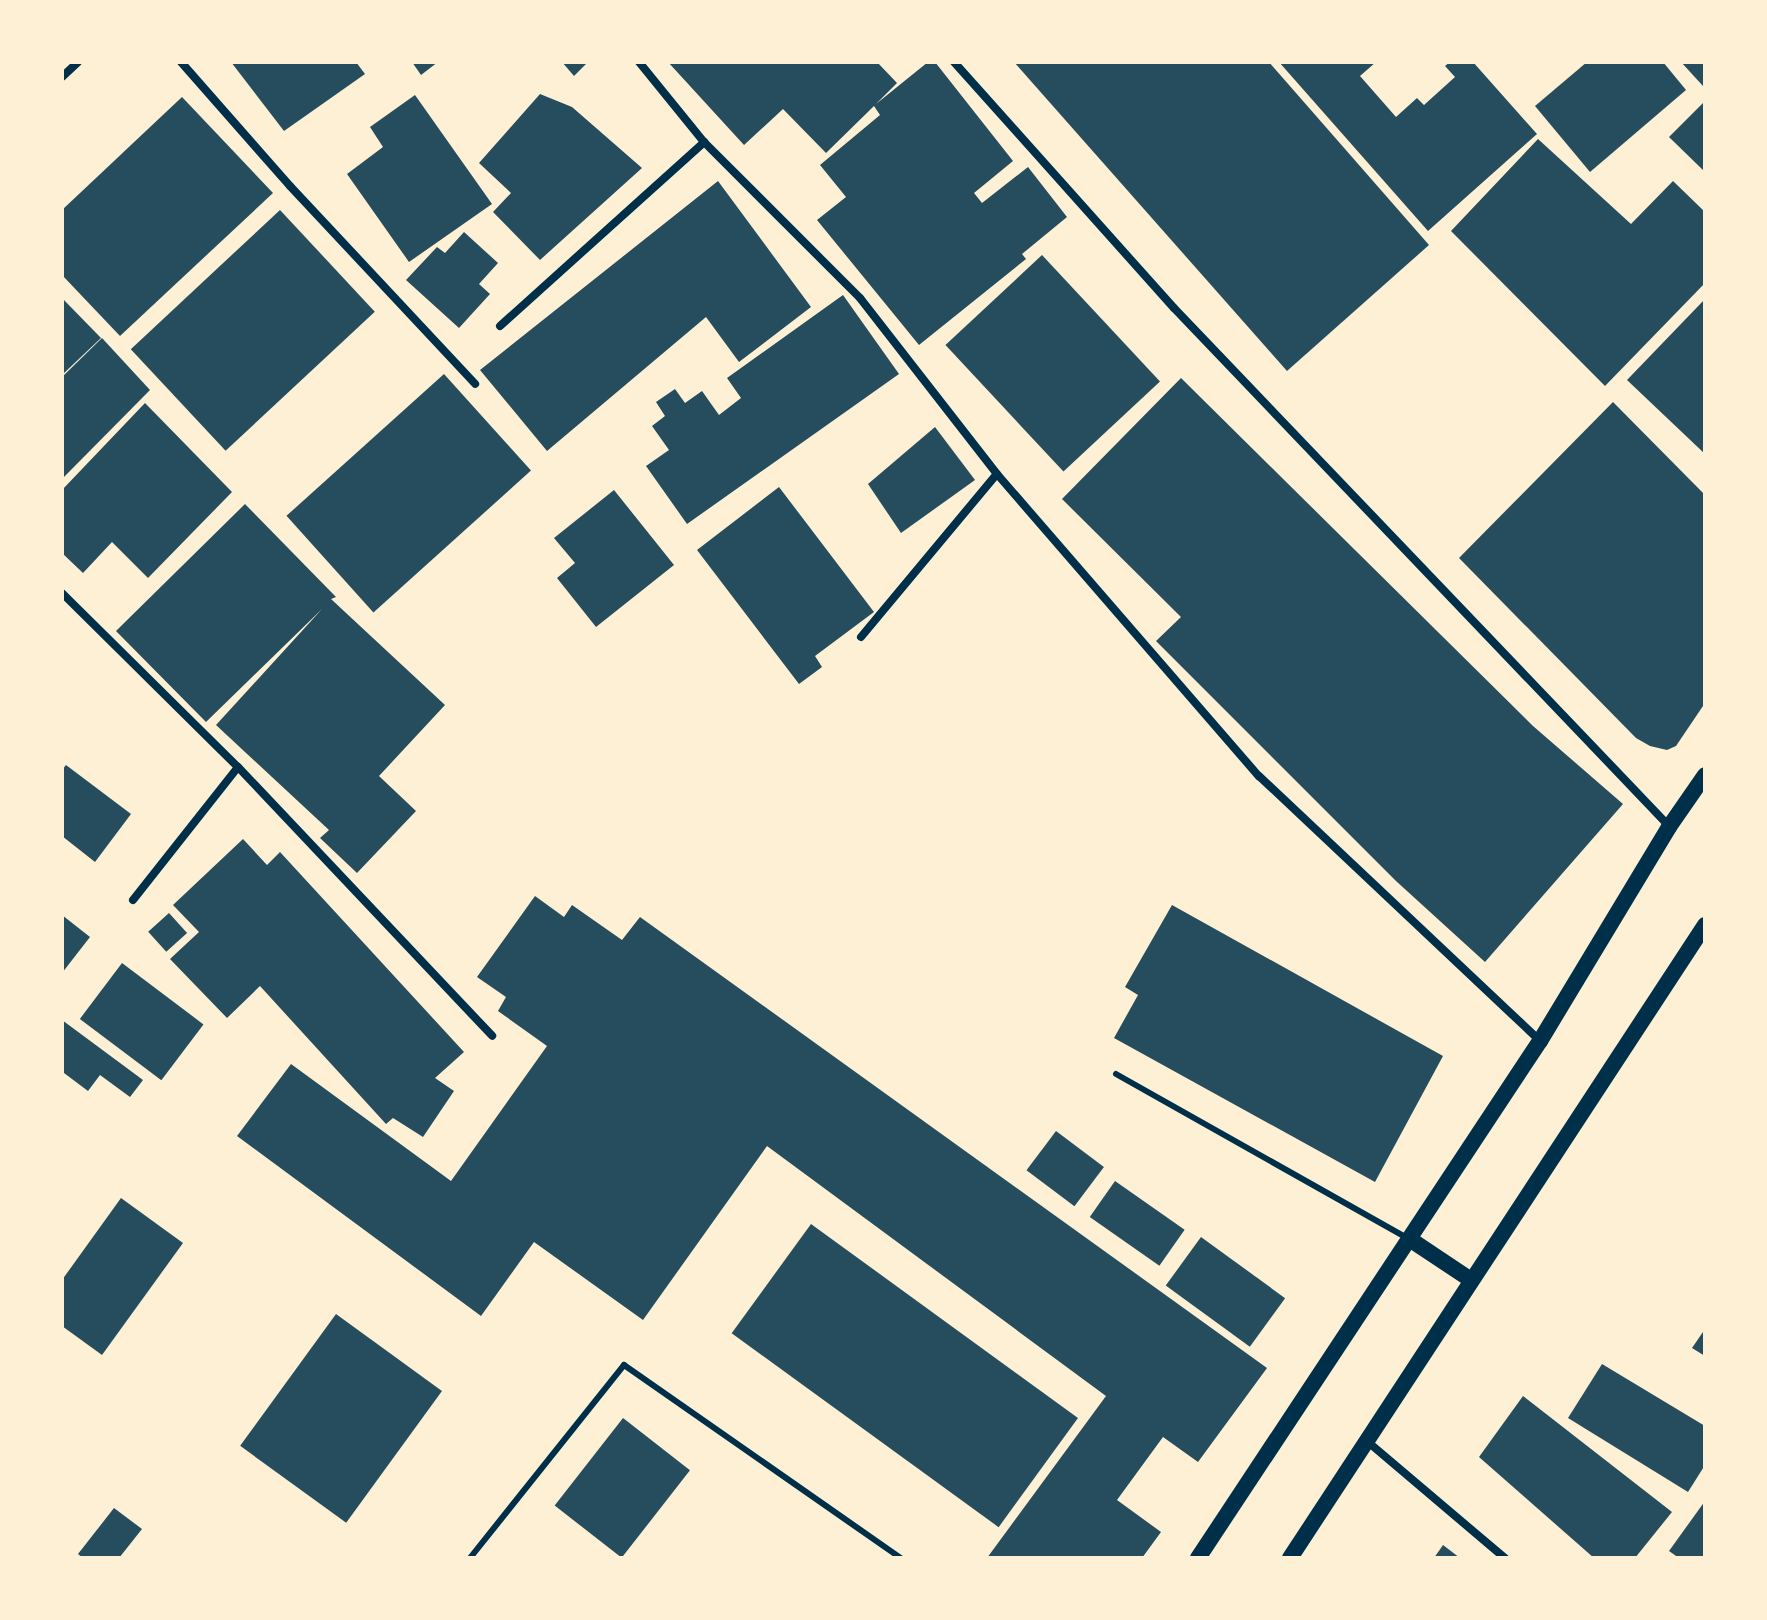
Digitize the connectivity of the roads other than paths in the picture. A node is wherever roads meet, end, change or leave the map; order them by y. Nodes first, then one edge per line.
1 (78, 62) edge
2 (181, 62) edge
3 (639, 62) edge
4 (954, 62) edge
5 (62, 77) edge
6 (704, 142) junction
7 (500, 326) dead end
8 (475, 384) dead end
9 (997, 474) junction
10 (62, 593) edge
11 (861, 637) dead end
12 (238, 767) junction
13 (1705, 775) edge
14 (1669, 827) junction
15 (133, 900) dead end
16 (1705, 925) edge
17 (492, 1036) dead end
18 (1540, 1041) junction
19 (1116, 1074) dead end
20 (1411, 1240) junction
21 (1471, 1280) junction
22 (1368, 1442) junction
23 (470, 1558) edge
24 (901, 1558) edge
25 (1198, 1558) edge
26 (1290, 1558) edge
27 (1505, 1558) edge

1 - 5 street
2 - 8 street
3 - 6 street
4 - 14 street
6 - 7 street
6 - 9 street
9 - 11 street
9 - 18 street
10 - 12 street
12 - 15 street
12 - 17 street
13 - 14 main road
14 - 18 main road
16 - 21 main road
18 - 20 main road
19 - 20 lane
20 - 21 main road
20 - 25 main road
21 - 22 main road
22 - 26 main road
22 - 27 street
23 - 24 lane

